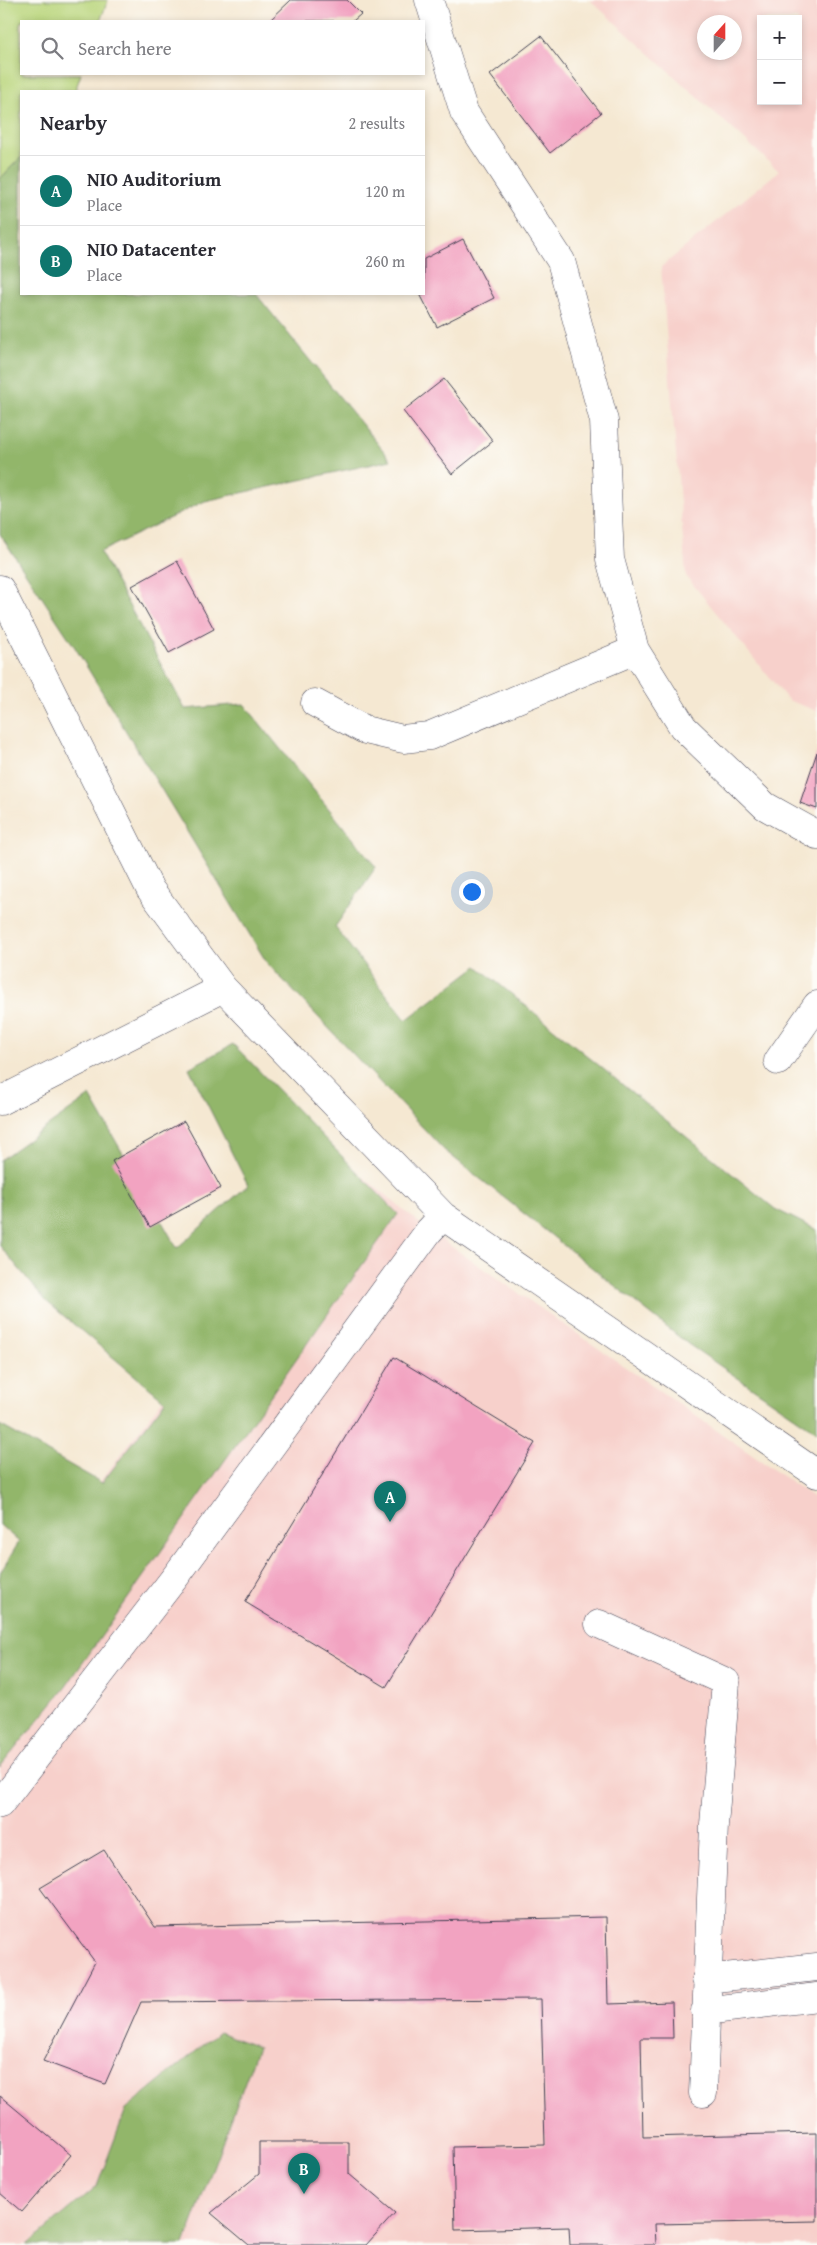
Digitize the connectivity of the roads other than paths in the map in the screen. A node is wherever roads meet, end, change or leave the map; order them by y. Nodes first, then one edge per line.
1 (429, 0) edge
2 (2, 595) edge
3 (635, 650) junction
4 (315, 703) dead end
5 (817, 835) edge
6 (223, 988) junction
7 (817, 1005) edge
8 (778, 1061) dead end
9 (0, 1101) edge
10 (443, 1216) junction
11 (817, 1474) edge
12 (599, 1624) dead end
13 (0, 1804) edge
14 (817, 1967) edge
15 (706, 1980) junction
16 (817, 1997) edge
17 (705, 2011) junction
18 (703, 2093) dead end

1 - 3 street
2 - 6 street
3 - 4 street
3 - 5 street
6 - 9 street
6 - 10 street
7 - 8 street
10 - 11 street
10 - 13 street
12 - 15 street
14 - 15 street
15 - 17 street
16 - 17 street
17 - 18 street

